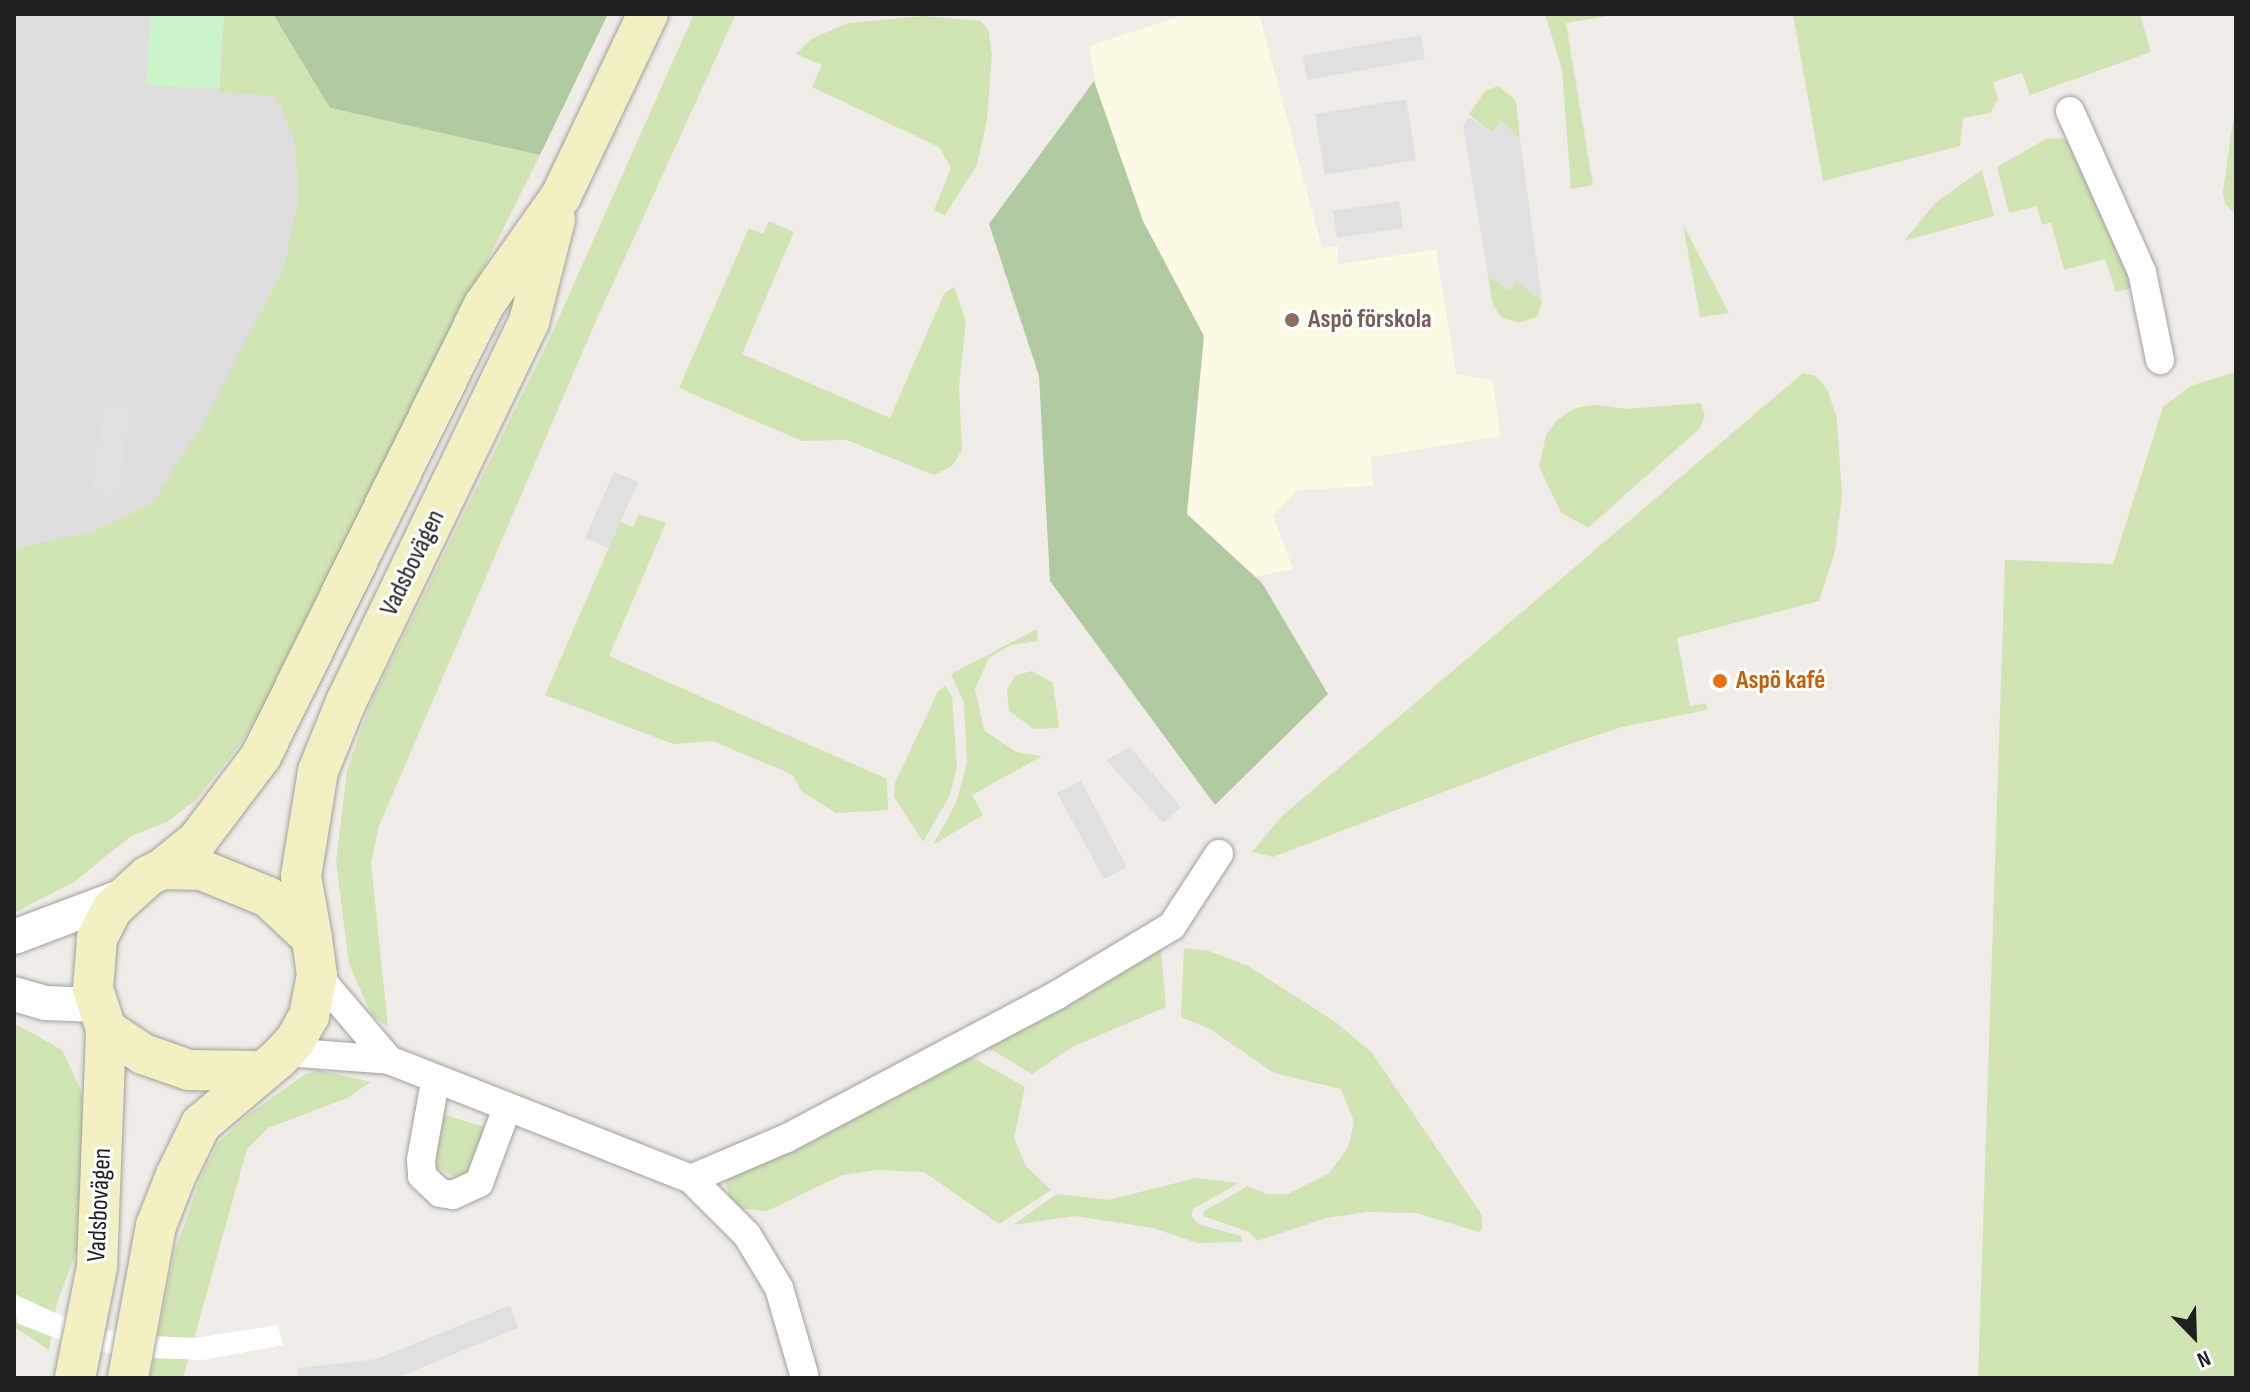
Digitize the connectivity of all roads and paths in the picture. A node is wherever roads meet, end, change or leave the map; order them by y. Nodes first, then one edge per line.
1 (648, 14) edge
2 (2070, 111) dead end
3 (561, 196) junction
4 (2160, 360) dead end
5 (1219, 854) dead end
6 (162, 869) junction
7 (123, 896) junction
8 (14, 937) edge
9 (314, 957) junction
10 (14, 994) edge
11 (101, 1017) junction
12 (389, 1060) junction
13 (273, 1062) junction
14 (435, 1082) junction
15 (507, 1108) junction
16 (691, 1179) junction
17 (804, 1374) dead end
18 (75, 1378) edge
19 (128, 1378) edge

1 - 3 main road, Vadsbovägen
2 - 4 street
3 - 6 main road, Vadsbovägen
3 - 9 main road, Vadsbovägen
5 - 16 street
6 - 7 main road
6 - 9 main road
7 - 8 street
7 - 11 main road
9 - 12 street
9 - 13 main road
10 - 11 street
11 - 13 main road
11 - 18 main road, Vadsbovägen
12 - 13 street
12 - 14 street
13 - 19 main road, Vadsbovägen
14 - 15 street
14 - 15 street
15 - 16 street
16 - 17 street

